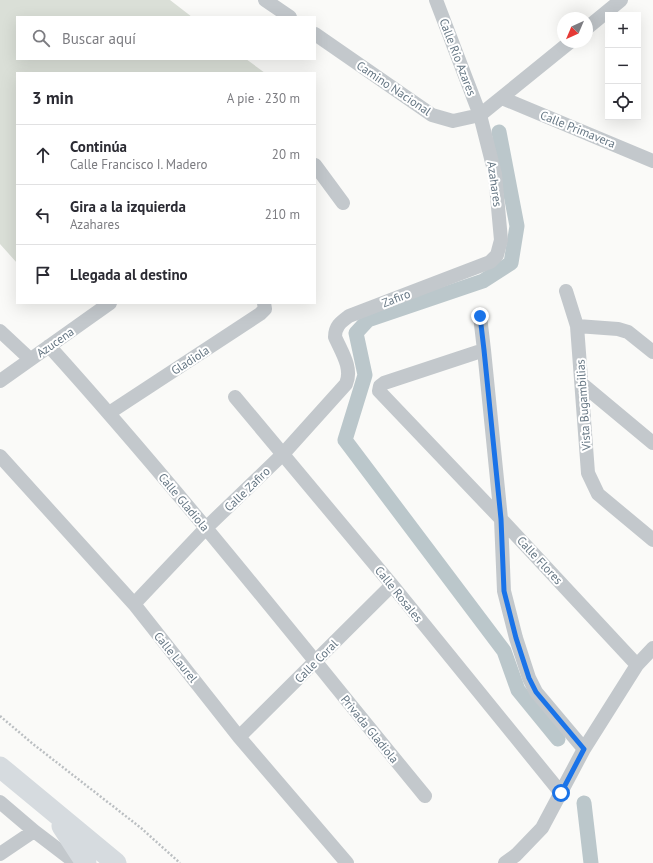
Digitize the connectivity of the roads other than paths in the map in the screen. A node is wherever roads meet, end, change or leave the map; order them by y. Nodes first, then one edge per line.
1 (265, 0) edge
2 (436, 0) edge
3 (621, 0) edge
4 (289, 16) edge
5 (593, 23) edge
6 (316, 35) edge
7 (563, 48) edge
8 (502, 98) junction
9 (480, 115) junction
10 (653, 161) edge
11 (316, 166) edge
12 (344, 203) dead end
13 (497, 255) joint
14 (566, 291) dead end
15 (109, 304) edge
16 (264, 304) edge
17 (480, 316) dead end
18 (577, 326) junction
19 (0, 331) edge
20 (49, 346) junction
21 (484, 350) junction
22 (653, 352) edge
23 (30, 359) junction
24 (348, 368) joint
25 (0, 381) edge
26 (582, 384) junction
27 (235, 397) dead end
28 (109, 413) junction
29 (653, 443) edge
30 (283, 454) junction
31 (0, 456) edge
32 (501, 519) junction
33 (206, 528) junction
34 (653, 540) edge
35 (392, 585) junction
36 (134, 604) junction
37 (653, 648) edge
38 (315, 662) junction
39 (637, 665) junction
40 (240, 737) junction
41 (584, 749) junction
42 (0, 767) edge
43 (561, 793) junction
44 (425, 796) dead end
45 (0, 802) edge
46 (55, 813) junction
47 (34, 831) junction
48 (0, 854) edge
49 (513, 860) edge
50 (76, 863) edge
51 (86, 863) edge
52 (116, 863) edge
53 (348, 863) edge

1 - 4 street
2 - 9 street, Calle Río Azares
3 - 5 street
6 - 9 street, Camino Nacional
7 - 8 street
8 - 9 street
8 - 10 street, Calle Primavera
9 - 13 street, Azahares
11 - 12 street
13 - 24 street, Zafiro
14 - 18 street, Vista Bugambilias
15 - 20 street, Azucena
16 - 28 street, Gladiola
17 - 21 street
18 - 22 street
18 - 26 street, Vista Bugambilias
19 - 23 street
20 - 23 street, Azucena
20 - 28 street, Calle Gladiola
21 - 32 street
21 - 32 street, Calle Flores
23 - 25 street, Azucena
24 - 30 street, Calle Zafiro
26 - 29 street
26 - 34 street, Vista Bugambilias
27 - 30 street, Calle Rosales
28 - 33 street, Calle Gladiola
30 - 33 street, Calle Zafiro
30 - 35 street, Calle Rosales
31 - 36 street, Calle Laurel
32 - 39 street, Calle Flores
32 - 41 street
33 - 36 street, Calle Zafiro
33 - 38 street, Calle Gladiola
35 - 38 street, Calle Coral
35 - 43 street, Calle Rosales
36 - 40 street, Calle Laurel
37 - 39 street
38 - 40 street, Calle Coral
38 - 44 street, Privada Gladiola
39 - 41 street
40 - 53 street, Calle Laurel
41 - 43 street
42 - 46 main road
43 - 49 street
45 - 47 street
46 - 51 main road
46 - 52 main road
47 - 48 street
47 - 50 street

